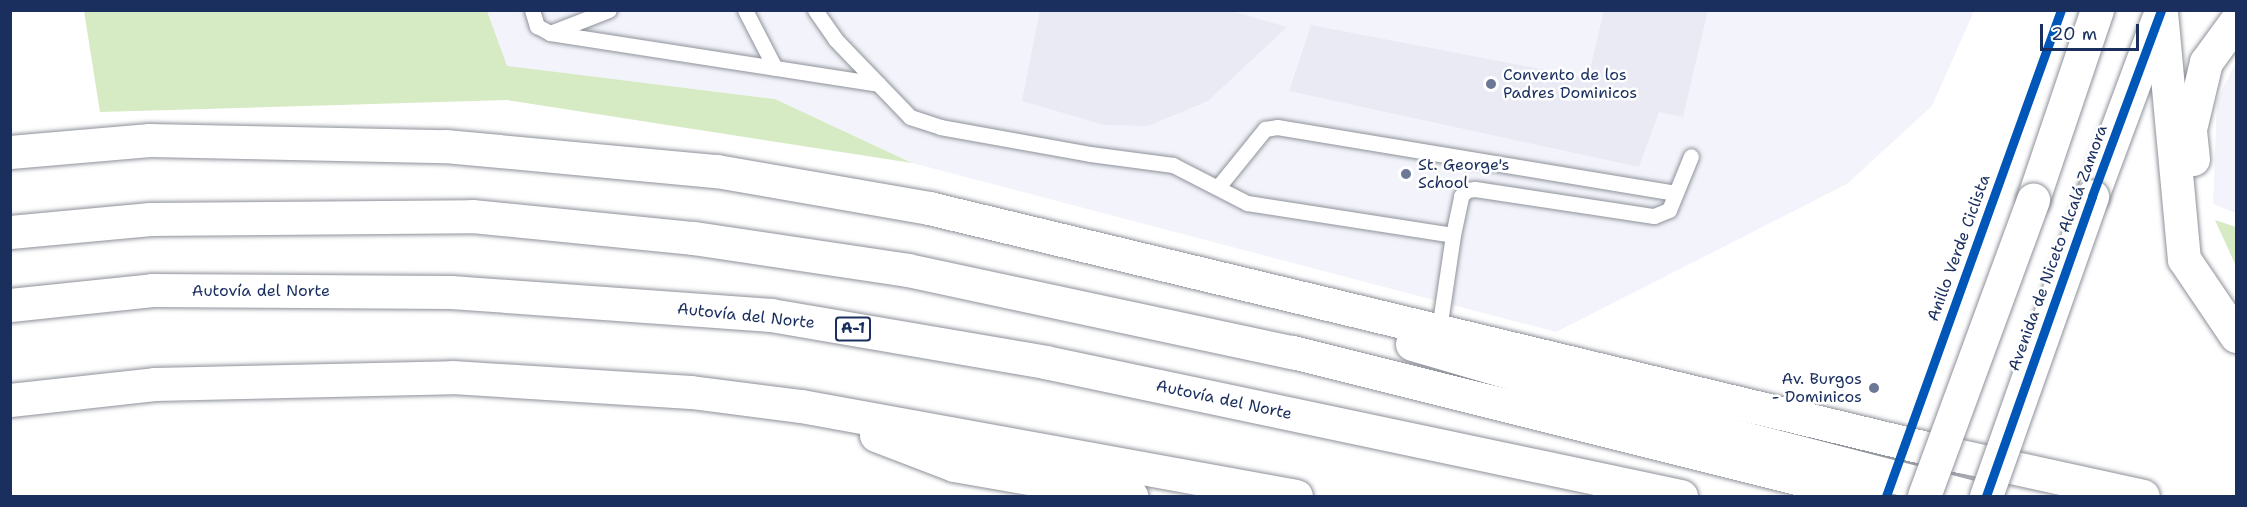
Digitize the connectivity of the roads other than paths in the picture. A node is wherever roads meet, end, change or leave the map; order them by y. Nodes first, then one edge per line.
1 (532, 10) edge
2 (609, 10) edge
3 (745, 10) edge
4 (815, 10) edge
5 (2097, 10) edge
6 (2161, 11) edge
7 (2236, 21) edge
8 (550, 33) junction
9 (775, 68) junction
10 (878, 84) junction
11 (10, 152) edge
12 (1691, 156) dead end
13 (1218, 188) junction
14 (1676, 193) junction
15 (10, 232) edge
16 (1454, 235) junction
17 (1218, 276) junction
18 (10, 305) edge
19 (1439, 328) junction
20 (2236, 331) edge
21 (2236, 336) edge
22 (10, 400) edge
23 (801, 406) junction
24 (1131, 496) edge
25 (1296, 496) edge
26 (1681, 496) edge
27 (1869, 496) edge
28 (1924, 496) edge
29 (1968, 496) edge
30 (1986, 496) edge
31 (2144, 496) edge

1 - 8 lane
2 - 8 lane
3 - 9 lane
4 - 10 lane
5 - 28 main road, bridge
6 - 21 main road
6 - 30 main road, Avenida de Niceto Alcalá Zamora, bridge
7 - 20 main road
8 - 9 lane
9 - 10 lane
10 - 13 lane
11 - 17 main road
12 - 14 lane
13 - 14 lane
13 - 16 lane
14 - 16 lane
15 - 27 main road
16 - 19 lane
17 - 19 main road
17 - 29 main road
18 - 26 main road, Autovía del Norte / A-1
19 - 31 main road
22 - 23 main road
23 - 24 main road
23 - 25 main road

